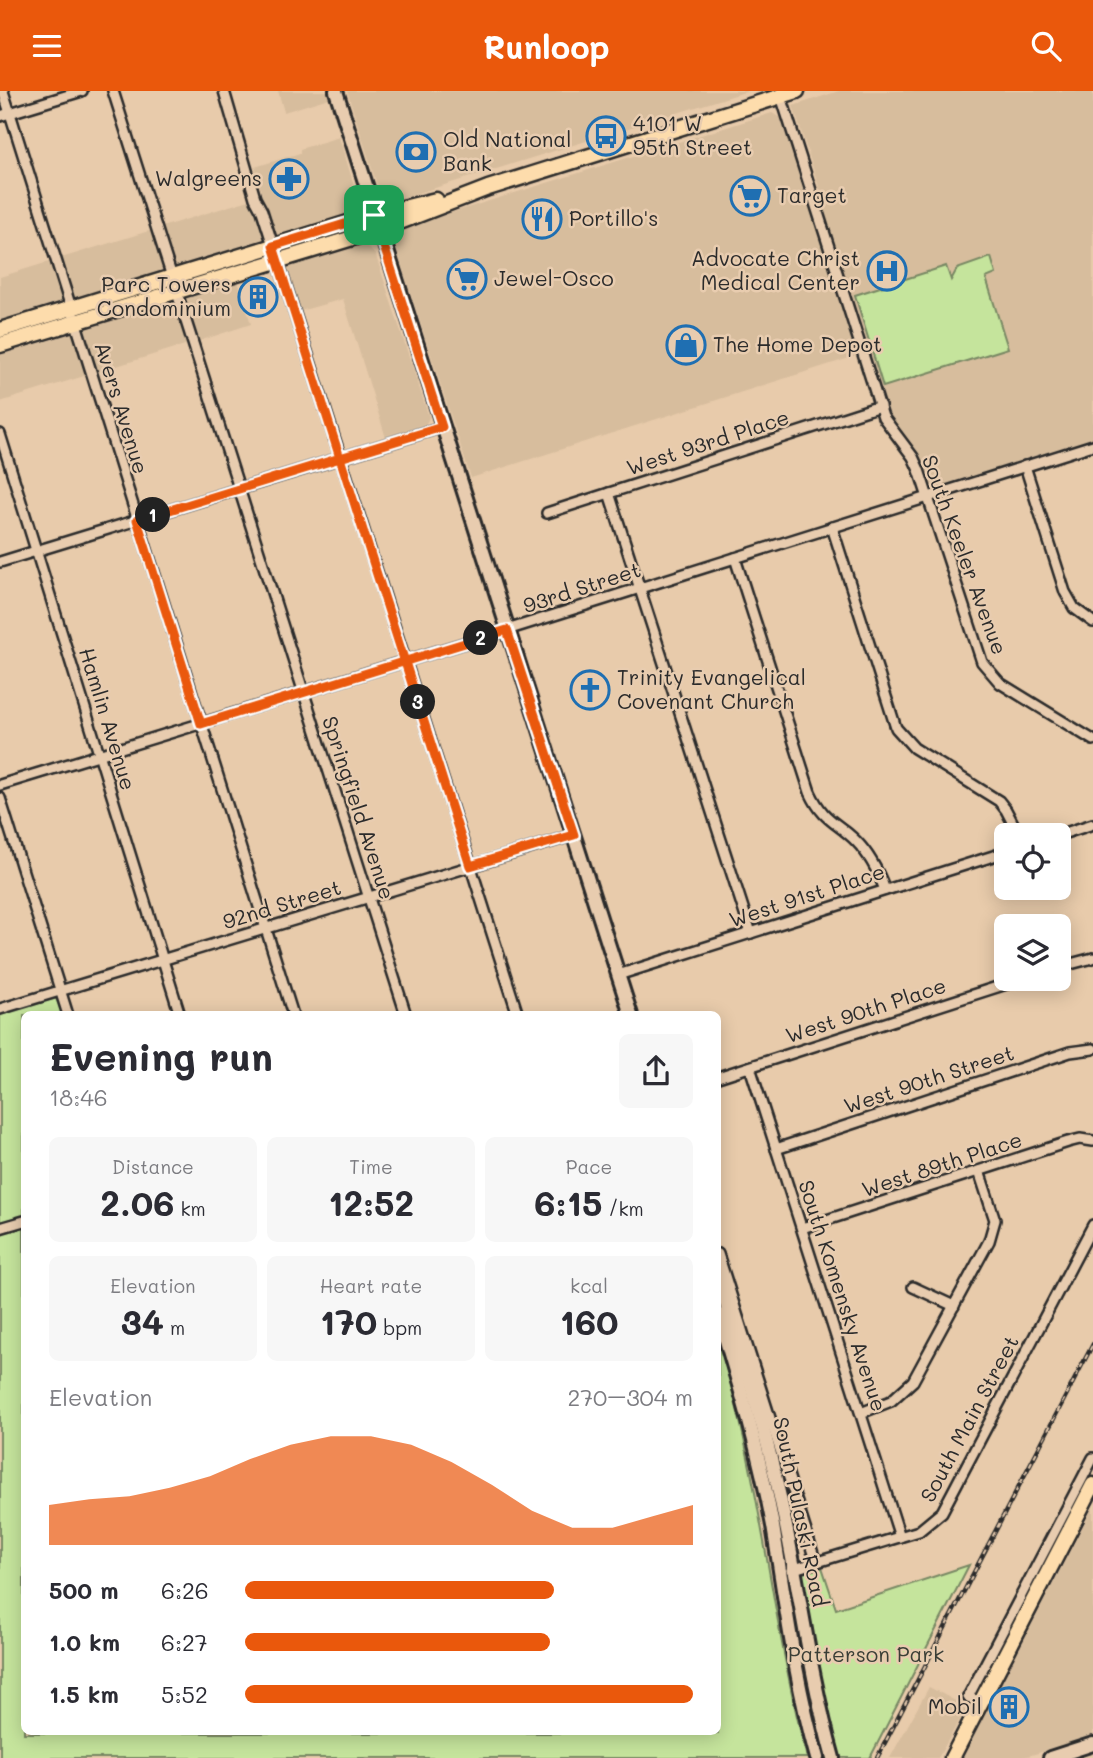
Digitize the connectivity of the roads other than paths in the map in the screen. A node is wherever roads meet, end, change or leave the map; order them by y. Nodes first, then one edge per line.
1 (3, 91) edge
2 (82, 91) edge
3 (113, 91) edge
4 (224, 91) edge
5 (336, 91) edge
6 (797, 91) edge
7 (780, 94) edge
8 (5, 115) edge
9 (488, 188) junction
10 (374, 215) junction
11 (379, 230) junction
12 (273, 246) junction
13 (278, 261) junction
14 (174, 284) junction
15 (73, 315) junction
16 (0, 330) edge
17 (0, 345) edge
18 (880, 406) junction
19 (442, 427) junction
20 (0, 434) edge
21 (1093, 445) edge
22 (340, 458) junction
23 (1025, 466) junction
24 (239, 489) junction
25 (609, 493) junction
26 (928, 497) junction
27 (547, 513) dead end
28 (137, 520) junction
29 (832, 527) junction
30 (36, 551) junction
31 (735, 558) junction
32 (0, 562) edge
33 (640, 589) junction
34 (1093, 622) edge
35 (507, 630) junction
36 (405, 662) junction
37 (303, 693) junction
38 (201, 724) junction
39 (1093, 740) edge
40 (100, 755) junction
41 (0, 785) edge
42 (0, 798) edge
43 (1012, 823) edge
44 (1093, 824) edge
45 (1071, 831) edge
46 (574, 835) junction
47 (994, 856) edge
48 (470, 866) junction
49 (885, 890) junction
50 (368, 897) junction
51 (265, 929) junction
52 (751, 933) junction
53 (1093, 958) edge
54 (163, 960) junction
55 (1071, 964) edge
56 (618, 975) junction
57 (994, 988) edge
58 (61, 991) junction
59 (0, 1009) edge
60 (67, 1011) edge
61 (179, 1011) edge
62 (292, 1011) edge
63 (405, 1011) edge
64 (516, 1011) edge
65 (630, 1011) edge
66 (1093, 1049) edge
67 (750, 1067) junction
68 (721, 1076) edge
69 (1093, 1141) edge
70 (776, 1149) junction
71 (979, 1171) junction
72 (21, 1222) edge
73 (1093, 1225) edge
74 (0, 1228) edge
75 (802, 1228) junction
76 (721, 1263) edge
77 (914, 1287) dead end
78 (721, 1288) edge
79 (954, 1306) junction
80 (721, 1324) edge
81 (861, 1413) junction
82 (1093, 1458) edge
83 (1093, 1485) edge
84 (900, 1537) junction
85 (816, 1563) junction
86 (793, 1570) junction
87 (779, 1573) junction
88 (981, 1702) junction
89 (1093, 1744) edge
90 (817, 1758) edge
91 (833, 1758) edge
92 (952, 1758) edge
93 (1050, 1758) edge

1 - 8 street, Avers Avenue
2 - 8 street
3 - 14 street, Springfield Avenue
4 - 12 street
5 - 10 main road
6 - 7 main road
7 - 9 main road
7 - 18 street, South Keeler Avenue
8 - 15 street, Avers Avenue
9 - 10 main road
9 - 11 main road
10 - 11 main road
10 - 12 main road
11 - 13 main road
11 - 19 main road
12 - 13 street
12 - 14 main road
13 - 14 main road
13 - 22 street
14 - 15 main road
14 - 24 street, Springfield Avenue
15 - 16 main road
15 - 17 main road
15 - 28 street, Avers Avenue
18 - 25 street, West 93rd Place
18 - 26 street, South Keeler Avenue
19 - 22 street
19 - 35 main road
20 - 30 street, Hamlin Avenue
21 - 23 street, 93rd Street
22 - 24 street
22 - 36 street
23 - 26 street, 93rd Street
23 - 34 street
24 - 28 street
24 - 37 street, Springfield Avenue
25 - 27 street, West 93rd Place
25 - 33 street
26 - 29 street, 93rd Street
26 - 39 street, South Keeler Avenue
28 - 30 street
28 - 38 street, Avers Avenue
29 - 31 street, 93rd Street
29 - 43 street
30 - 32 street
30 - 40 street, Hamlin Avenue
31 - 33 street, 93rd Street
31 - 49 street
33 - 35 street, 93rd Street
33 - 52 street
35 - 36 street, 93rd Street
35 - 46 main road
36 - 37 street, 93rd Street
36 - 48 street
37 - 38 street, 93rd Street
37 - 50 street, Springfield Avenue
38 - 40 street, 93rd Street
38 - 51 street, Avers Avenue
40 - 41 street, 93rd Street
40 - 54 street, Hamlin Avenue
42 - 58 street
44 - 45 street
46 - 48 street, 92nd Street
46 - 56 main road
47 - 49 street, West 91st Place
48 - 50 street, 92nd Street
48 - 64 street
49 - 52 street, West 91st Place
50 - 51 street, 92nd Street
50 - 63 street, Springfield Avenue
51 - 54 street, 92nd Street
51 - 62 street, Avers Avenue
52 - 56 street, West 91st Place
53 - 55 street
54 - 58 street, 92nd Street
54 - 61 street, Hamlin Avenue
56 - 65 main road
57 - 67 street, West 90th Place
58 - 59 street, 92nd Street
58 - 60 street
66 - 70 street, West 90th Street
67 - 68 street, West 90th Place
67 - 70 street, South Komensky Avenue
69 - 71 street, West 89th Place
70 - 75 street, South Komensky Avenue
71 - 75 street, West 89th Place
71 - 79 street
72 - 74 street
73 - 84 street, South Main Street
75 - 81 street, South Komensky Avenue
76 - 85 street
77 - 79 street
78 - 86 main road, South Pulaski Road
79 - 81 street
80 - 87 main road, South Pulaski Road
81 - 84 street, South Komensky Avenue
82 - 88 street
83 - 88 main road
84 - 85 street, South Main Street
85 - 86 street, South Main Street
86 - 87 street, South Main Street
86 - 91 main road, South Pulaski Road
87 - 90 main road, South Pulaski Road
88 - 92 main road
89 - 93 main road

